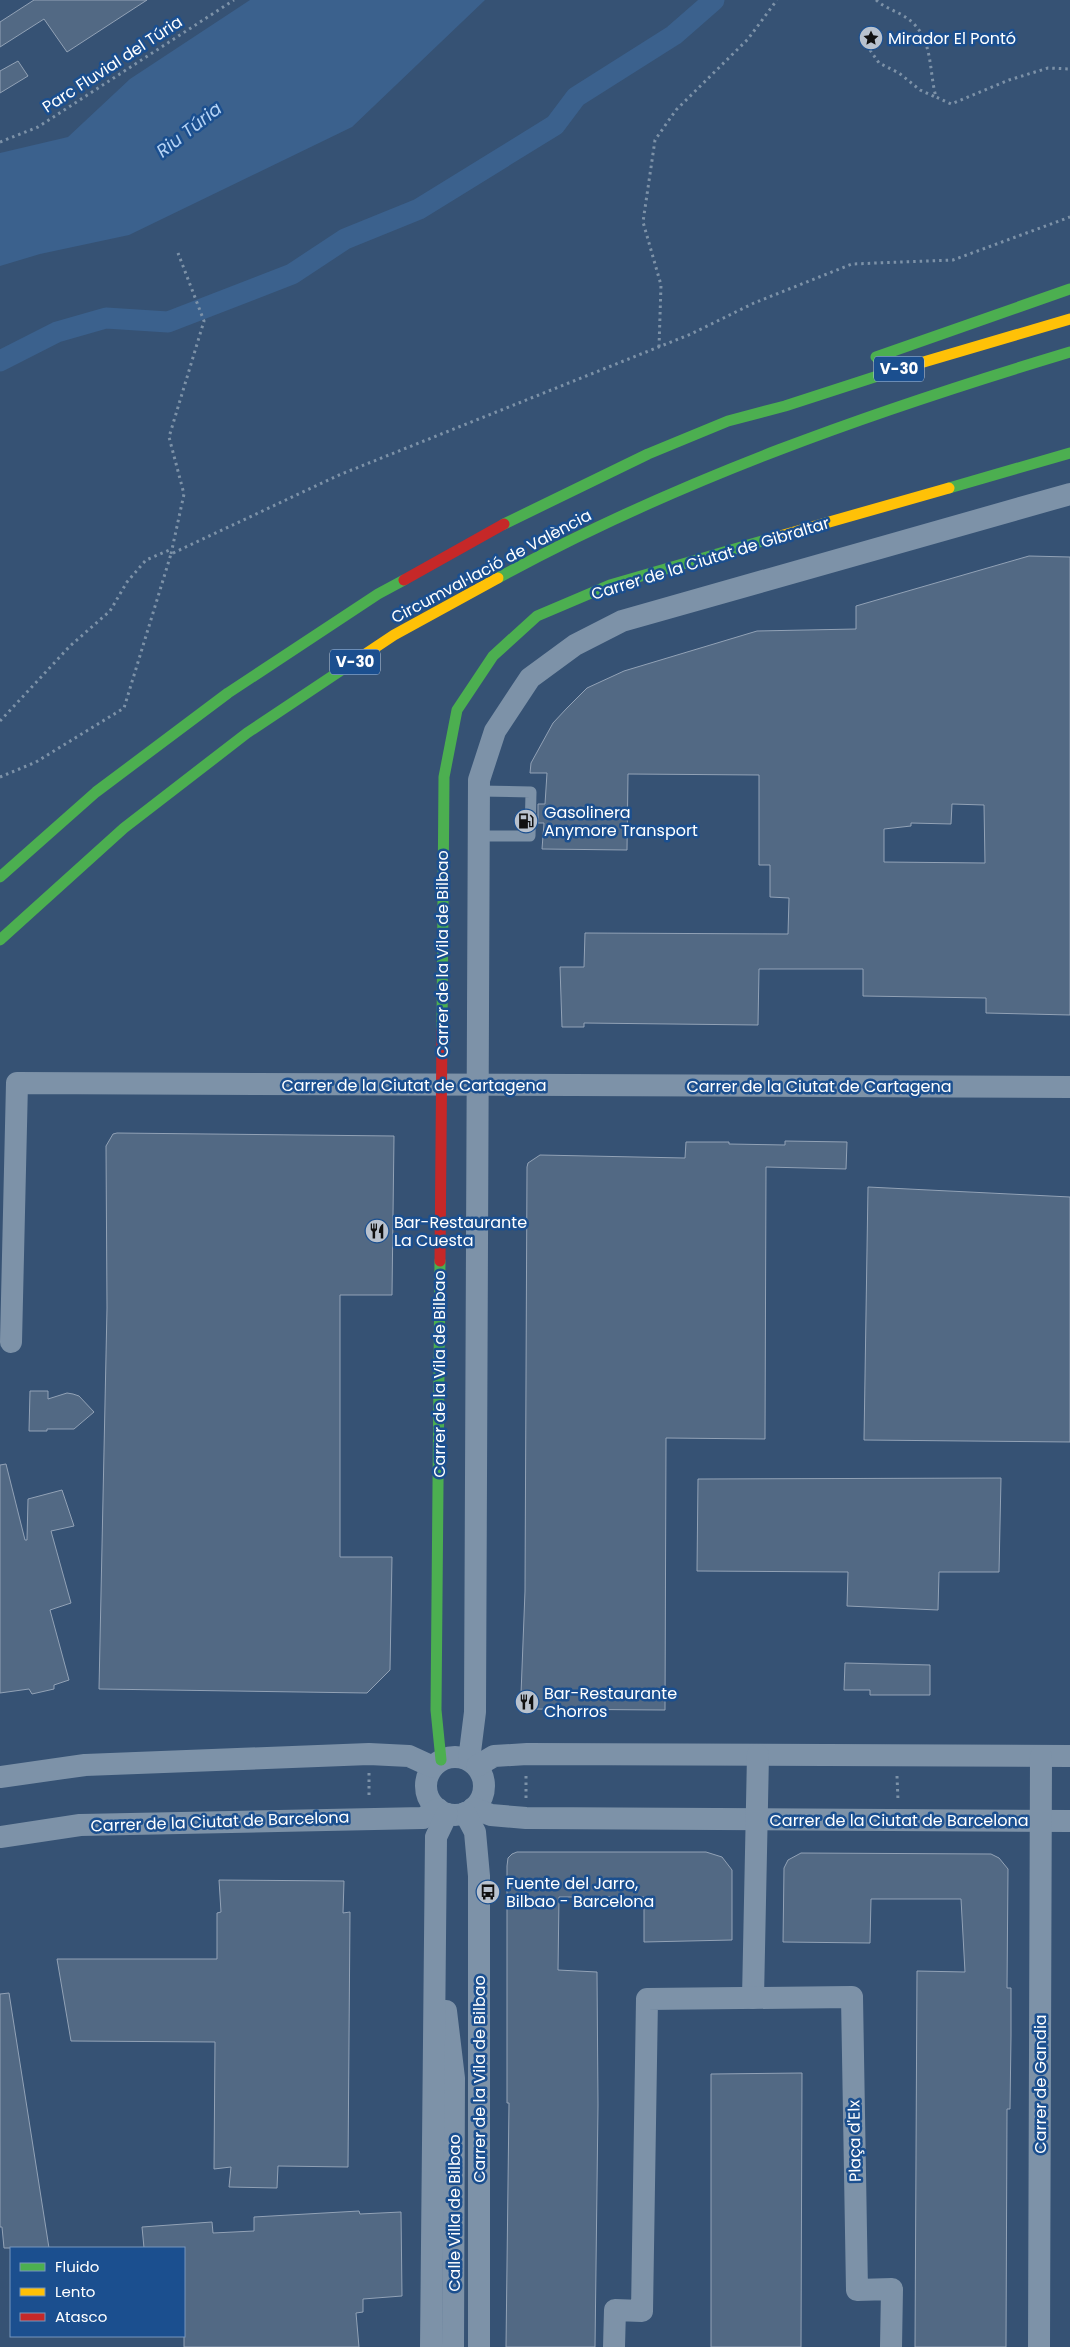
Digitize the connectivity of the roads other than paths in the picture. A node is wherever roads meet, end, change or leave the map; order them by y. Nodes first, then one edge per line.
1 (1070, 289) edge
2 (1070, 320) edge
3 (1070, 352) edge
4 (869, 360) dead end
5 (769, 397) dead end
6 (728, 421) junction
7 (1070, 453) edge
8 (1070, 494) edge
9 (444, 777) joint
10 (479, 786) junction
11 (480, 836) junction
12 (0, 877) edge
13 (0, 940) edge
14 (441, 1085) junction
15 (479, 1085) junction
16 (1070, 1087) edge
17 (11, 1342) dead end
18 (758, 1755) junction
19 (1041, 1756) junction
20 (1070, 1756) edge
21 (473, 1763) junction
22 (437, 1764) junction
23 (0, 1777) edge
24 (456, 1811) junction
25 (756, 1819) junction
26 (1041, 1821) junction
27 (1070, 1821) edge
28 (0, 1837) edge
29 (479, 1916) junction
30 (435, 1918) junction
31 (753, 1998) junction
32 (454, 2078) junction
33 (614, 2346) edge
34 (431, 2347) edge
35 (453, 2347) edge
36 (479, 2347) edge
37 (891, 2347) edge
38 (1039, 2347) edge

1 - 4 main road
2 - 6 main road, Circumval·lació de València / V-30
3 - 13 main road, Circumval·lació de València / V-30
5 - 6 main road
6 - 12 main road, Circumval·lació de València / V-30
7 - 9 main road, Carrer de la Ciutat de Gibraltar
8 - 10 street
9 - 14 main road, Carrer de la Vila de Bilbao
10 - 11 street
10 - 11 lane
11 - 15 street
14 - 15 street, Carrer de la Ciutat de Cartagena
14 - 17 street, Carrer de la Ciutat de Cartagena
14 - 22 main road, Carrer de la Vila de Bilbao
15 - 16 street, Carrer de la Ciutat de Cartagena
15 - 21 street
18 - 19 street
18 - 21 street
18 - 25 street, Carrer de la Ciutat de Barcelona
19 - 20 street
19 - 26 street, Carrer de la Ciutat de Barcelona
21 - 22 street
21 - 24 street
22 - 23 street
22 - 24 street
24 - 25 street, Carrer de la Ciutat de Barcelona
24 - 28 street, Carrer de la Ciutat de Barcelona
24 - 29 street, Carrer de la Vila de Bilbao
24 - 30 street
25 - 26 street, Carrer de la Ciutat de Barcelona
25 - 31 street
26 - 27 street, Carrer de la Ciutat de Barcelona
26 - 38 street, Carrer de Gandia
29 - 32 street, Calle Villa de Bilbao
29 - 36 street, Carrer de la Vila de Bilbao
30 - 32 street, Calle Villa de Bilbao
30 - 34 street
31 - 33 street, Plaça d'Elx
31 - 37 street, Plaça d'Elx
32 - 35 street, Calle Villa de Bilbao

